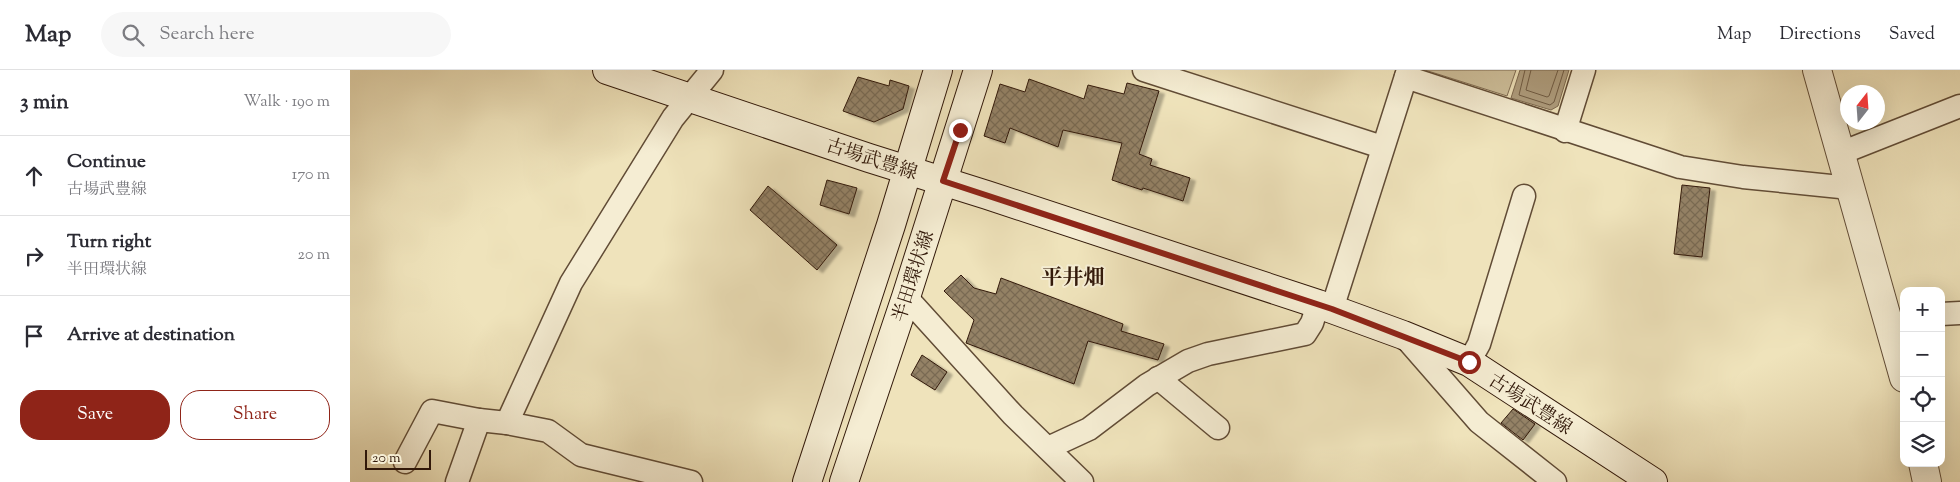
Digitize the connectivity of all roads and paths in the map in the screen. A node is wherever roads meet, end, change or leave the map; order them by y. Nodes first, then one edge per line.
1 (607, 70) edge
2 (712, 70) edge
3 (938, 70) edge
4 (978, 70) edge
5 (1144, 70) edge
6 (1584, 70) edge
7 (1818, 70) edge
8 (1407, 74) edge
9 (690, 97) junction
10 (1960, 106) edge
11 (1565, 131) junction
12 (1382, 147) junction
13 (1841, 153) junction
14 (908, 170) junction
15 (943, 181) junction
16 (1850, 188) junction
17 (1524, 196) dead end
18 (906, 297) junction
19 (1325, 307) junction
20 (1960, 312) edge
21 (1945, 314) edge
22 (1895, 316) edge
23 (1403, 335) junction
24 (1469, 362) junction
25 (1904, 377) edge
26 (1158, 378) junction
27 (479, 420) junction
28 (507, 423) junction
29 (1218, 428) dead end
30 (1048, 448) junction
31 (405, 462) dead end
32 (1924, 467) edge
33 (457, 482) edge
34 (691, 482) edge
35 (807, 482) edge
36 (844, 482) edge
37 (1082, 482) edge
38 (1555, 482) edge
39 (1653, 482) edge
40 (1927, 482) edge

1 - 9 main road, 古場武豊線
2 - 9 street
3 - 14 main road, 半田環状線
4 - 15 main road, 半田環状線
5 - 12 street
6 - 11 street
7 - 13 main road
8 - 11 street
8 - 12 street
9 - 14 main road, 古場武豊線
9 - 28 street
10 - 13 street
11 - 16 street
12 - 19 street
13 - 16 main road
14 - 15 main road, 古場武豊線
14 - 35 main road, 半田環状線
15 - 18 main road, 半田環状線
15 - 19 main road, 古場武豊線
16 - 22 main road
17 - 24 street
18 - 30 street
18 - 36 main road, 半田環状線
19 - 23 main road, 古場武豊線
19 - 26 street
20 - 21 street
22 - 25 main road
23 - 24 main road, 古場武豊線
23 - 38 street
24 - 39 main road, 古場武豊線
26 - 29 street
26 - 30 street
27 - 28 street
27 - 31 street
27 - 33 street
28 - 34 street
30 - 37 street
32 - 40 main road

